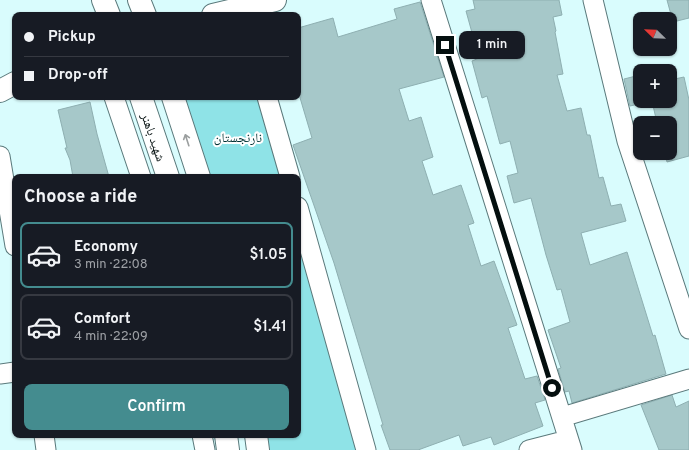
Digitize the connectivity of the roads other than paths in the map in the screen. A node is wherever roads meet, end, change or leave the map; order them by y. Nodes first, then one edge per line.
1 (103, 0) edge
2 (139, 0) edge
3 (275, 0) edge
4 (431, 0) edge
5 (593, 0) edge
6 (242, 8) edge
7 (108, 12) edge
8 (144, 12) edge
9 (226, 12) edge
10 (12, 85) edge
11 (0, 91) edge
12 (115, 100) edge
13 (142, 100) edge
14 (174, 100) edge
15 (268, 100) edge
16 (0, 156) edge
17 (141, 174) edge
18 (167, 174) edge
19 (198, 174) edge
20 (289, 174) edge
21 (301, 218) edge
22 (12, 228) edge
23 (689, 329) edge
24 (12, 372) edge
25 (0, 374) edge
26 (689, 379) edge
27 (562, 417) junction
28 (44, 438) edge
29 (203, 438) edge
30 (226, 438) edge
31 (256, 438) edge
32 (570, 445) edge
33 (46, 450) edge
34 (205, 450) edge
35 (228, 450) edge
36 (258, 450) edge
37 (366, 450) edge
38 (529, 450) edge

1 - 7 main road
2 - 8 main road
3 - 6 main road
4 - 27 street
5 - 23 street
6 - 9 main road
10 - 11 main road
12 - 17 street
13 - 18 main road, شهید باهنر
19 -> 14 main road
15 - 20 street
16 - 22 street
21 - 37 street
24 - 25 street
26 - 27 street
27 - 32 street
28 - 33 street
29 - 34 street
30 - 35 main road
31 - 36 main road
32 - 38 street

